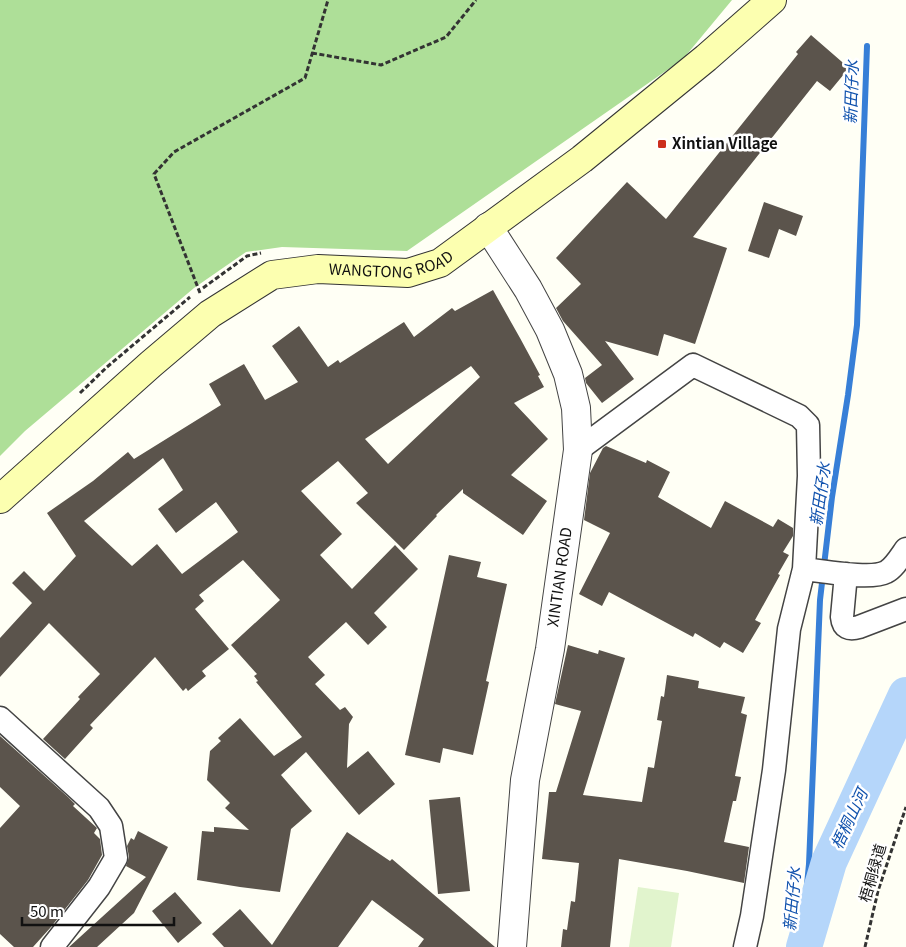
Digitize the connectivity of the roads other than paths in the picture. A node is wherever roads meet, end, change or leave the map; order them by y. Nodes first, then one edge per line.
1 (772, 0) edge
2 (488, 227) junction
3 (578, 450) junction
4 (0, 499) edge
5 (906, 549) edge
6 (804, 569) junction
7 (846, 574) junction
8 (906, 609) edge
9 (0, 718) edge
10 (52, 947) edge
11 (512, 947) edge
12 (745, 947) edge

1 - 2 main road, WANGTONG ROAD
2 - 3 street, XINTIAN ROAD
2 - 4 main road, WANGTONG ROAD
3 - 6 street
3 - 11 street, XINTIAN ROAD
5 - 7 street
6 - 7 street
6 - 12 street
7 - 8 street
9 - 10 street

